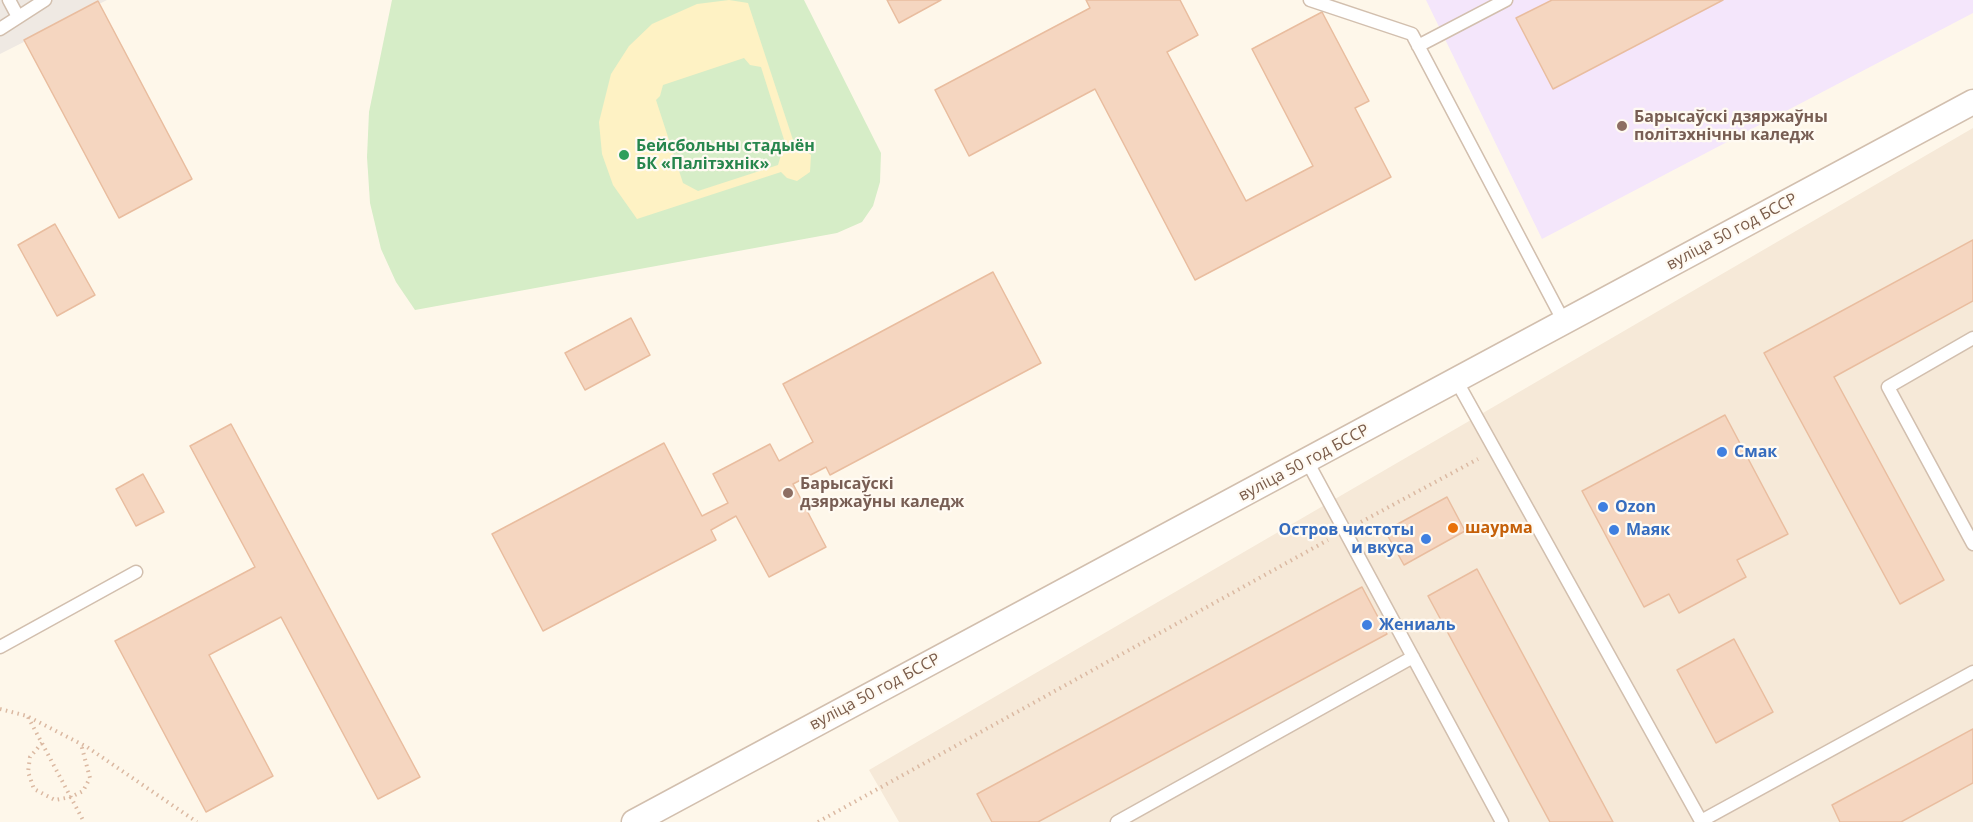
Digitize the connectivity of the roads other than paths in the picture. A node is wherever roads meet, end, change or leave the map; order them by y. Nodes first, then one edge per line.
1 (9, 0) edge
2 (45, 0) edge
3 (1310, 0) edge
4 (1506, 0) edge
5 (17, 15) junction
6 (0, 29) edge
7 (1418, 46) junction
8 (1973, 102) edge
9 (1564, 322) junction
10 (1973, 338) edge
11 (1456, 380) junction
12 (1307, 461) junction
13 (1973, 544) edge
14 (136, 572) dead end
15 (0, 647) edge
16 (1413, 657) junction
17 (1973, 672) edge
18 (636, 822) edge
19 (1117, 822) edge
20 (1502, 822) edge

1 - 5 lane
2 - 5 lane
3 - 7 lane
4 - 7 lane
5 - 6 lane
7 - 9 lane
8 - 9 street, вуліца 50 год БССР
9 - 11 street, вуліца 50 год БССР
10 - 13 lane
11 - 12 street, вуліца 50 год БССР
11 - 17 lane
12 - 16 lane
12 - 18 street, вуліца 50 год БССР
14 - 15 lane
16 - 19 lane
16 - 20 lane

